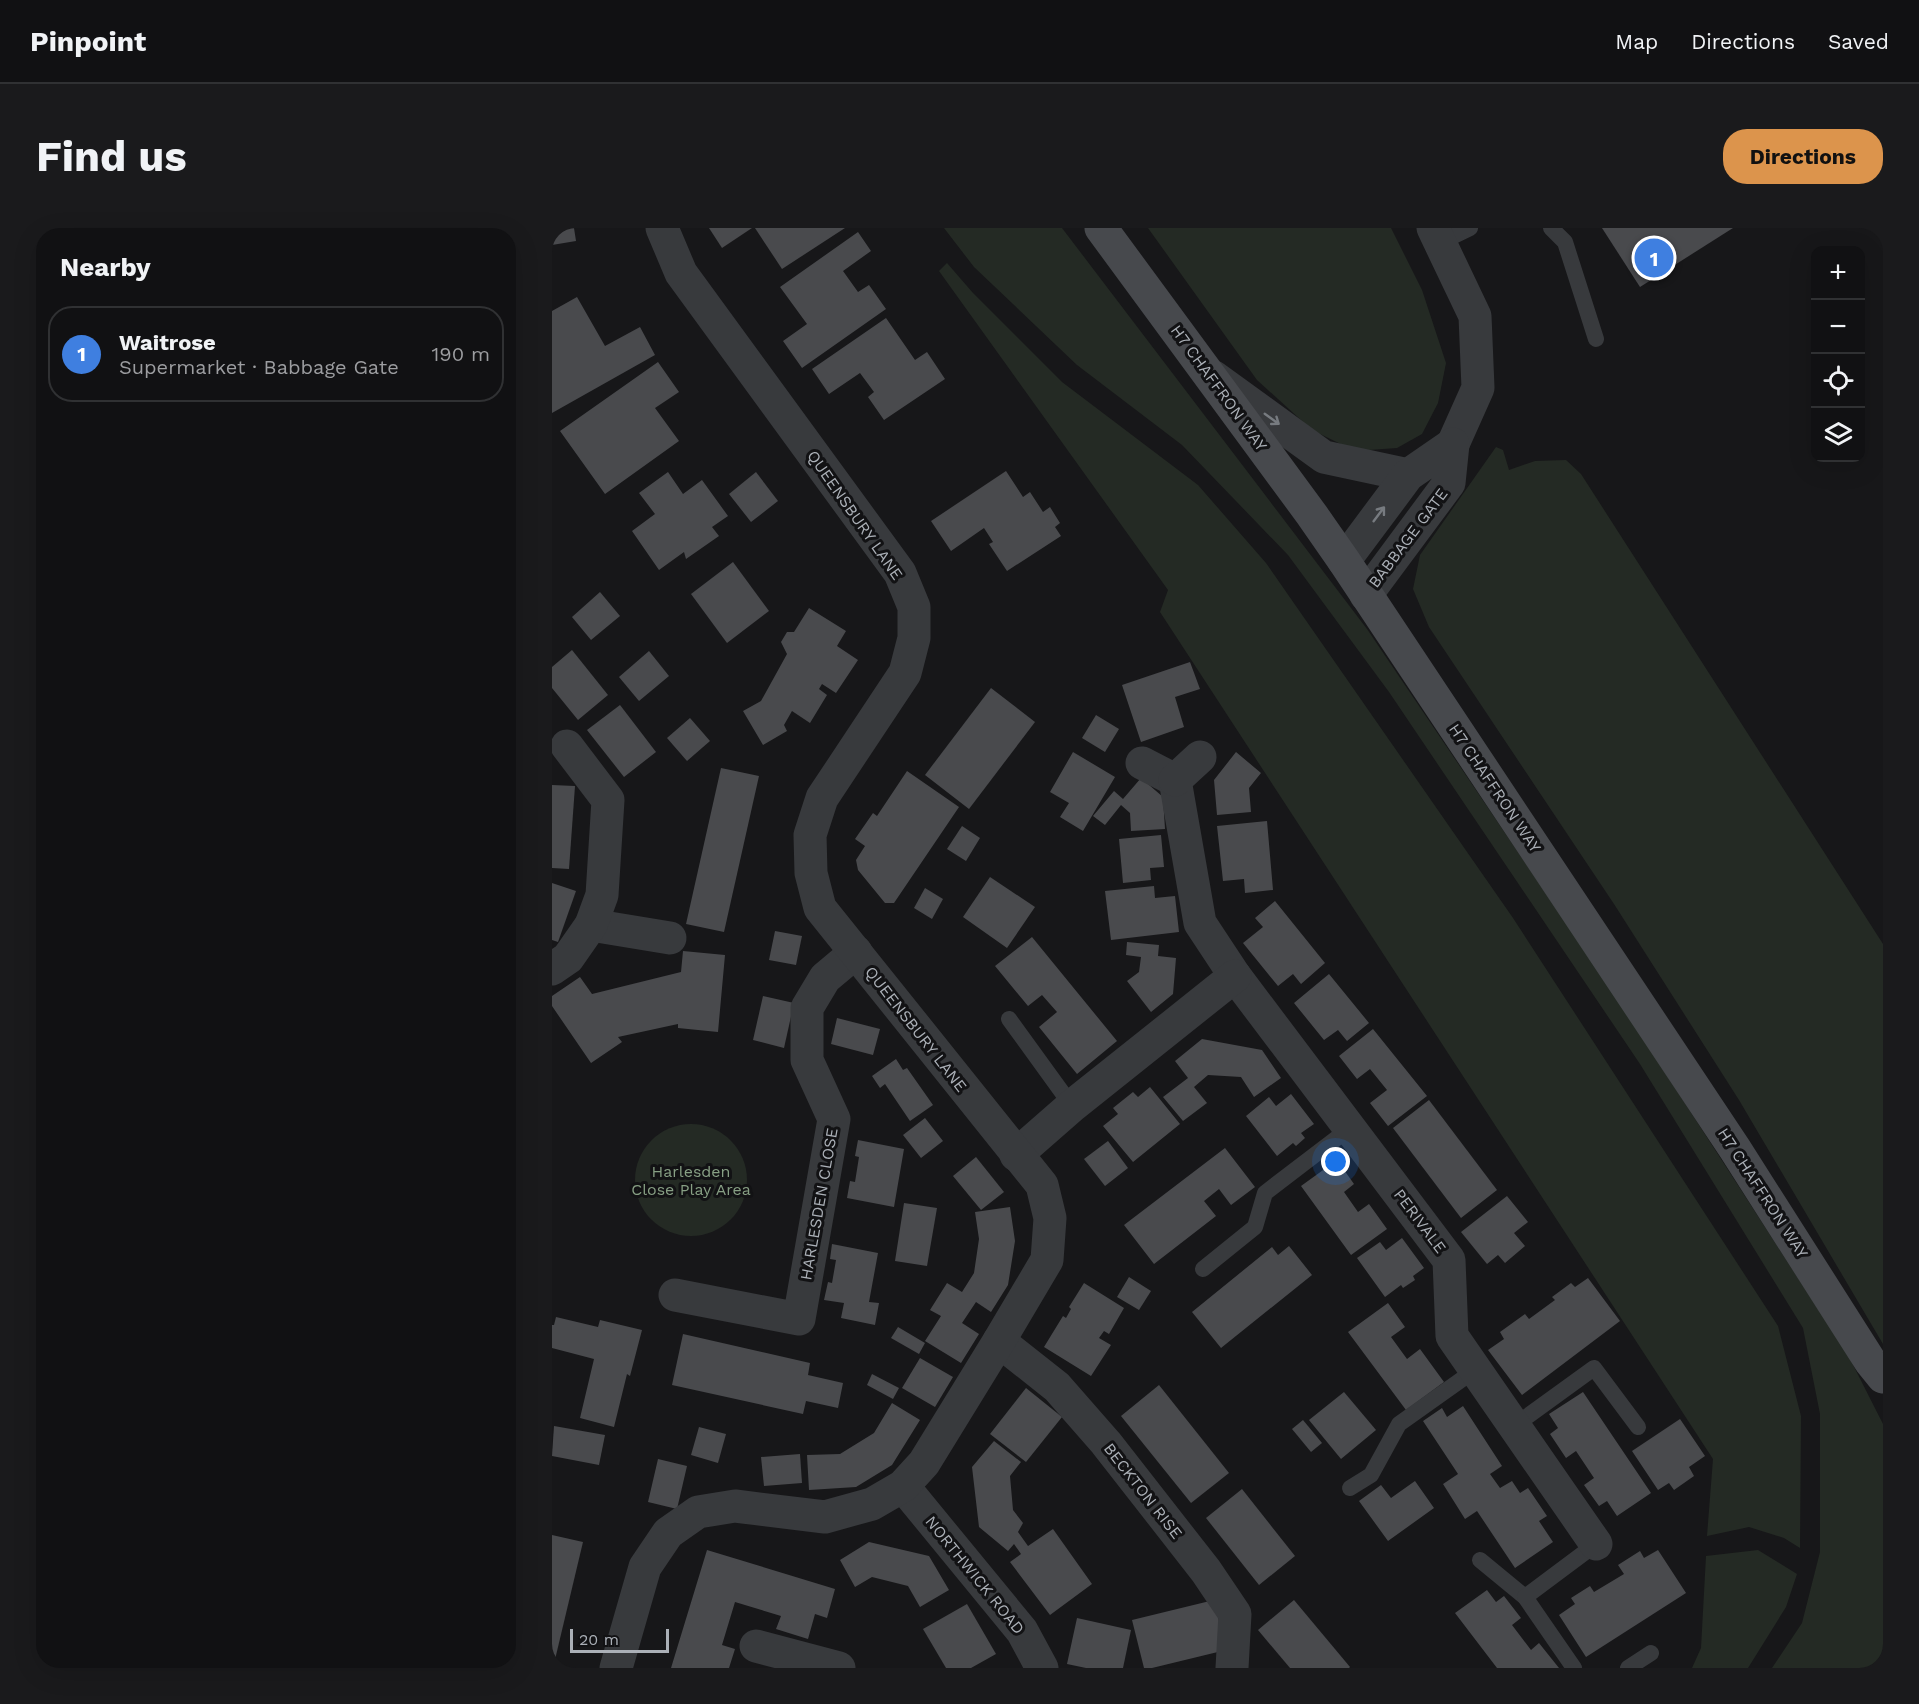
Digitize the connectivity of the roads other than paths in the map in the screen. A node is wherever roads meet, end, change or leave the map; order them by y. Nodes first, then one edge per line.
1 (662, 228) edge
2 (1101, 228) edge
3 (1470, 228) edge
4 (1551, 228) edge
5 (1437, 235) edge
6 (1596, 339) dead end
7 (1208, 372) junction
8 (1453, 444) junction
9 (1408, 476) junction
10 (1344, 561) junction
11 (1366, 595) junction
12 (567, 746) dead end
13 (1200, 757) dead end
14 (1142, 763) dead end
15 (1175, 780) junction
16 (591, 925) junction
17 (670, 938) dead end
18 (856, 952) junction
19 (552, 969) edge
20 (1235, 976) junction
21 (1009, 1019) dead end
22 (1072, 1106) junction
23 (1350, 1128) junction
24 (1016, 1155) junction
25 (1203, 1269) dead end
26 (675, 1295) dead end
27 (999, 1341) junction
28 (1877, 1369) edge
29 (1475, 1370) junction
30 (1883, 1391) edge
31 (1514, 1426) junction
32 (1638, 1427) dead end
33 (903, 1486) junction
34 (1350, 1488) dead end
35 (1596, 1544) joint
36 (1480, 1560) dead end
37 (1525, 1597) junction
38 (756, 1646) dead end
39 (1651, 1653) dead end
40 (616, 1668) edge
41 (839, 1668) edge
42 (1042, 1668) edge
43 (1233, 1668) edge
44 (1574, 1668) edge
45 (1628, 1668) edge

1 - 18 street, QUEENSBURY LANE
2 - 7 street, H7 CHAFFRON WAY
3 - 5 lane
4 - 6 lane
5 - 8 street, BABBAGE GATE
7 -> 9 street
7 - 10 street, H7 CHAFFRON WAY
8 - 9 street, BABBAGE GATE
8 - 11 street, BABBAGE GATE
10 -> 9 street, BABBAGE GATE
10 - 11 street, H7 CHAFFRON WAY
11 - 28 street, H7 CHAFFRON WAY
12 - 16 street
13 - 15 street
14 - 15 street
15 - 20 street, PERIVALE
16 - 17 street
16 - 19 street
18 - 24 street, QUEENSBURY LANE
18 - 26 street, HARLESDEN CLOSE
20 - 22 street
20 - 23 street, PERIVALE
21 - 22 lane
22 - 24 street
23 - 25 lane
23 - 29 street, PERIVALE
24 - 27 street, QUEENSBURY LANE
27 - 33 street, QUEENSBURY LANE
27 - 43 street, BECKTON RISE
28 - 30 street, H7 CHAFFRON WAY
29 - 31 street, PERIVALE
29 - 34 lane
31 - 32 lane
31 - 35 street, PERIVALE
33 - 40 street, QUEENSBURY LANE
33 - 42 street, NORTHWICK ROAD
35 - 37 lane
36 - 37 lane
37 - 44 lane
38 - 41 street
39 - 45 lane

